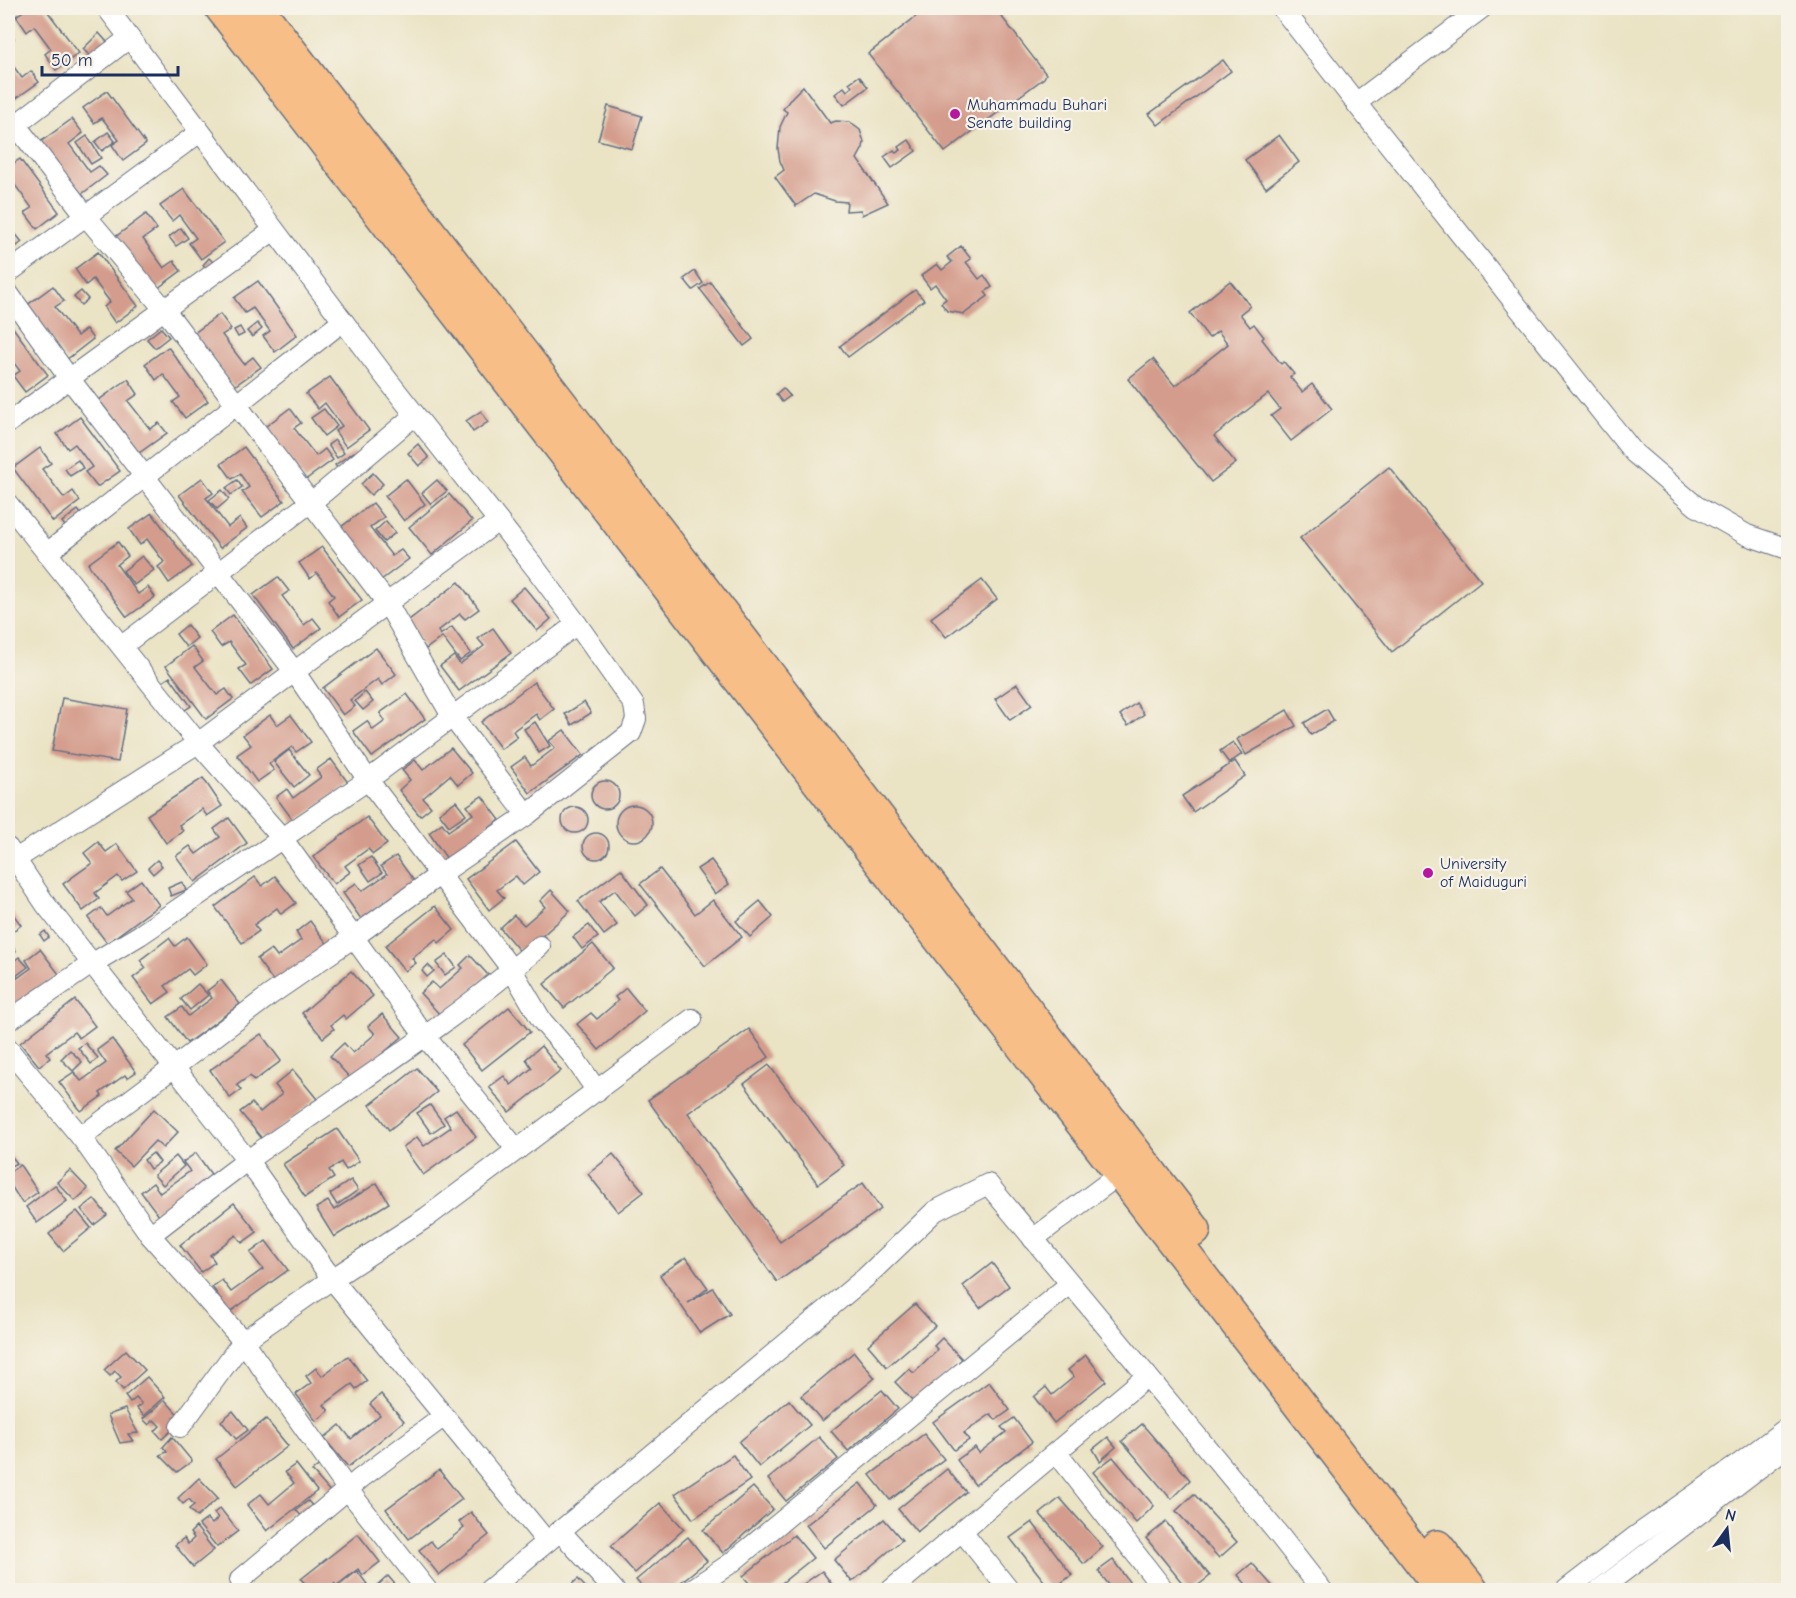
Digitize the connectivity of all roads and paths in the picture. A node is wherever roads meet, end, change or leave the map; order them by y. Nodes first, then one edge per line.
1 (107, 8) edge
2 (222, 8) edge
3 (257, 8) edge
4 (1282, 8) edge
5 (1482, 8) edge
6 (129, 38) junction
7 (1356, 103) junction
8 (10, 124) edge
9 (200, 132) junction
10 (86, 216) junction
11 (274, 230) junction
12 (8, 273) edge
13 (8, 293) edge
14 (164, 309) junction
15 (343, 321) junction
16 (69, 378) junction
17 (236, 405) junction
18 (415, 416) junction
19 (8, 423) edge
20 (145, 477) junction
21 (311, 501) junction
22 (8, 504) edge
23 (498, 521) junction
24 (1788, 549) edge
25 (47, 553) junction
26 (219, 572) junction
27 (387, 603) junction
28 (577, 624) junction
29 (122, 646) junction
30 (294, 671) junction
31 (453, 718) junction
32 (198, 743) junction
33 (368, 780) junction
34 (527, 814) junction
35 (282, 838) junction
36 (10, 857) edge
37 (439, 875) junction
38 (354, 937) junction
39 (540, 946) dead end
40 (93, 963) junction
41 (512, 970) junction
42 (692, 1019) dead end
43 (8, 1021) edge
44 (424, 1035) junction
45 (8, 1048) edge
46 (173, 1066) junction
47 (597, 1091) junction
48 (81, 1137) junction
49 (517, 1150) junction
50 (248, 1161) junction
51 (1121, 1173) junction
52 (150, 1235) junction
53 (1033, 1239) junction
54 (332, 1279) junction
55 (1070, 1284) junction
56 (243, 1341) junction
57 (1146, 1376) junction
58 (443, 1417) junction
59 (1788, 1426) edge
60 (180, 1427) dead end
61 (1788, 1446) edge
62 (1056, 1452) junction
63 (348, 1490) junction
64 (962, 1531) junction
65 (553, 1537) junction
66 (240, 1580) dead end
67 (427, 1590) edge
68 (489, 1590) edge
69 (614, 1590) edge
70 (691, 1590) edge
71 (891, 1590) edge
72 (1009, 1590) edge
73 (1164, 1590) edge
74 (1322, 1590) edge
75 (1443, 1590) edge
76 (1471, 1590) edge
77 (1566, 1590) edge
78 (1599, 1590) edge

1 - 6 street
2 - 51 highway
3 - 76 highway
4 - 7 street
5 - 7 street
6 - 8 street
6 - 9 street
7 - 24 street
8 - 10 street
9 - 10 street
9 - 11 street
10 - 12 street
10 - 14 street
11 - 14 street
11 - 15 street
13 - 16 street
14 - 16 street
14 - 17 street
15 - 17 street
15 - 18 street
16 - 19 street
16 - 20 street
17 - 20 street
17 - 21 street
18 - 21 street
18 - 23 street
20 - 25 street
20 - 26 street
21 - 26 street
21 - 27 street
22 - 25 street
23 - 27 street
23 - 28 street
25 - 29 street
26 - 29 street
26 - 30 street
27 - 30 street
27 - 31 street
28 - 31 street
28 - 34 street
29 - 32 street
30 - 32 street
30 - 33 street
31 - 33 street
31 - 34 street
32 - 35 street
32 - 36 street
33 - 35 street
33 - 37 street
34 - 37 street
35 - 38 street
35 - 40 street
36 - 40 street
37 - 38 street
37 - 41 street
38 - 44 street
38 - 46 street
39 - 41 street
40 - 43 street
40 - 46 street
41 - 44 street
41 - 47 street
42 - 47 street
44 - 49 street
44 - 50 street
45 - 48 street
46 - 48 street
46 - 50 street
47 - 49 street
48 - 52 street
49 - 54 street
50 - 52 street
50 - 54 street
51 - 53 street
51 - 75 highway
52 - 56 street
53 - 55 street
53 - 65 street
54 - 56 street
54 - 58 street
55 - 57 street
55 - 70 street
56 - 60 street
56 - 63 street
57 - 62 street
57 - 74 street
58 - 63 street
58 - 65 street
59 - 77 street
61 - 78 street
62 - 64 street
62 - 73 street
63 - 66 street
63 - 67 street
64 - 71 street
64 - 72 street
65 - 68 street
65 - 69 street

